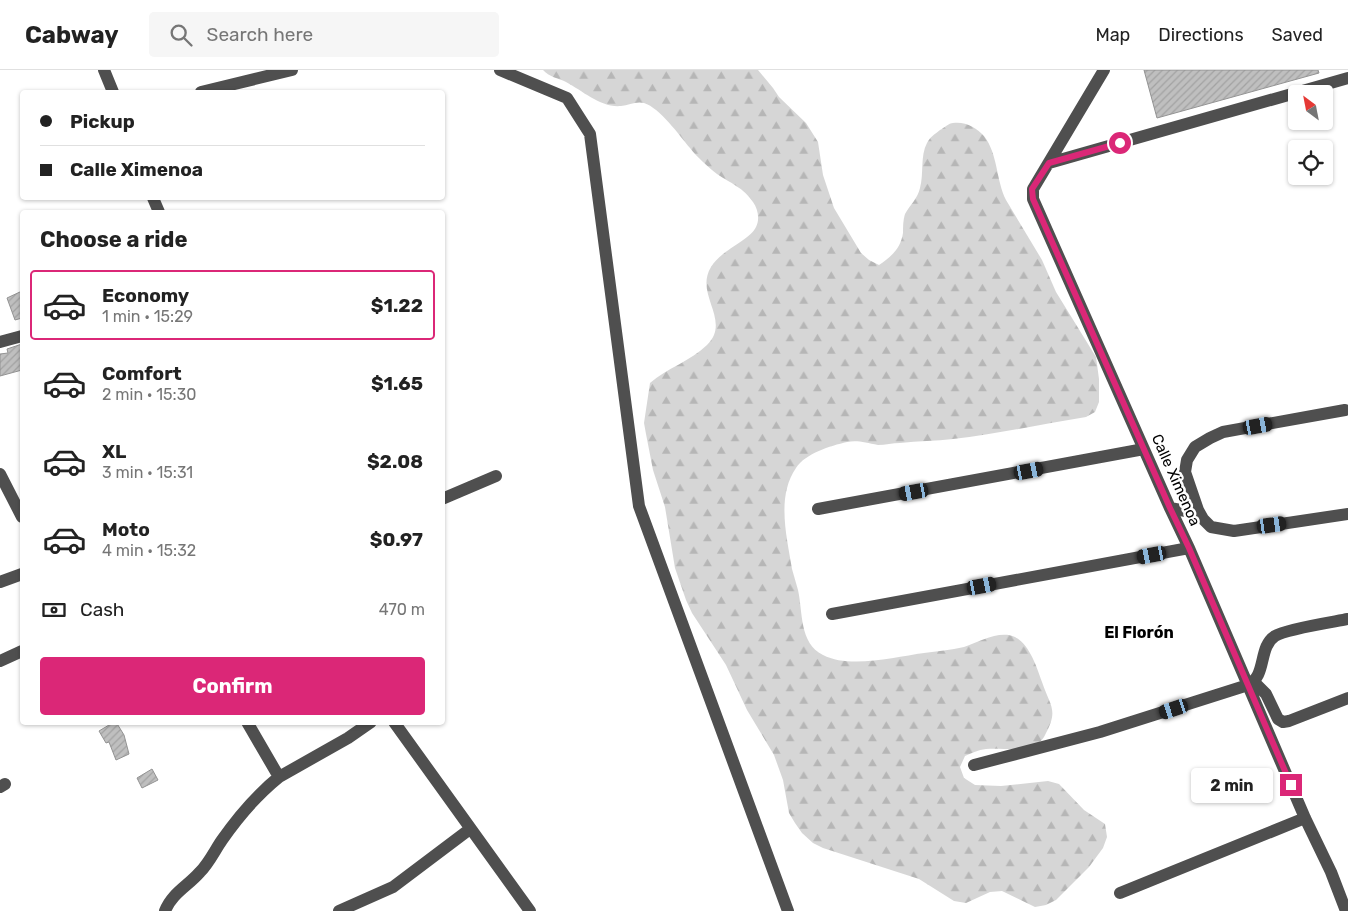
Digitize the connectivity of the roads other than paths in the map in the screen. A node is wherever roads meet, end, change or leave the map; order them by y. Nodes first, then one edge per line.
1 (104, 70) edge
2 (292, 70) edge
3 (500, 70) edge
4 (1104, 70) edge
5 (1348, 78) edge
6 (112, 90) edge
7 (209, 90) edge
8 (1049, 163) junction
9 (20, 337) edge
10 (0, 342) edge
11 (1345, 410) dead end
12 (1144, 449) junction
13 (0, 474) edge
14 (496, 476) dead end
15 (445, 498) edge
16 (1170, 508) junction
17 (818, 509) dead end
18 (1198, 510) junction
19 (20, 513) edge
20 (1348, 514) edge
21 (1189, 548) junction
22 (20, 575) edge
23 (0, 582) edge
24 (832, 614) dead end
25 (1348, 619) edge
26 (20, 652) edge
27 (0, 661) edge
28 (1251, 684) junction
29 (1348, 698) edge
30 (248, 725) edge
31 (367, 725) edge
32 (396, 725) edge
33 (974, 765) dead end
34 (280, 777) junction
35 (1306, 818) junction
36 (470, 829) junction
37 (1120, 893) dead end
38 (165, 911) edge
39 (339, 911) edge
40 (530, 911) edge
41 (788, 911) edge
42 (1346, 911) edge

1 - 6 street
2 - 7 street
3 - 41 street
4 - 8 street, Calle Ximenoa
5 - 8 street
8 - 12 street, Calle Ximenoa
9 - 10 street
11 - 18 street
12 - 16 street, Calle Ximenoa
12 - 17 street
13 - 19 street
14 - 15 street
16 - 18 street
16 - 21 street, Calle Ximenoa
18 - 20 street
21 - 24 street
21 - 28 street, Calle Ximenoa
22 - 23 street
25 - 28 street
26 - 27 street
28 - 29 street
28 - 33 street
28 - 35 street, Calle Ximenoa
30 - 34 street
31 - 34 street
32 - 36 street
34 - 38 street
35 - 37 street
35 - 42 street, Calle Ximenoa
36 - 39 street
36 - 40 street

